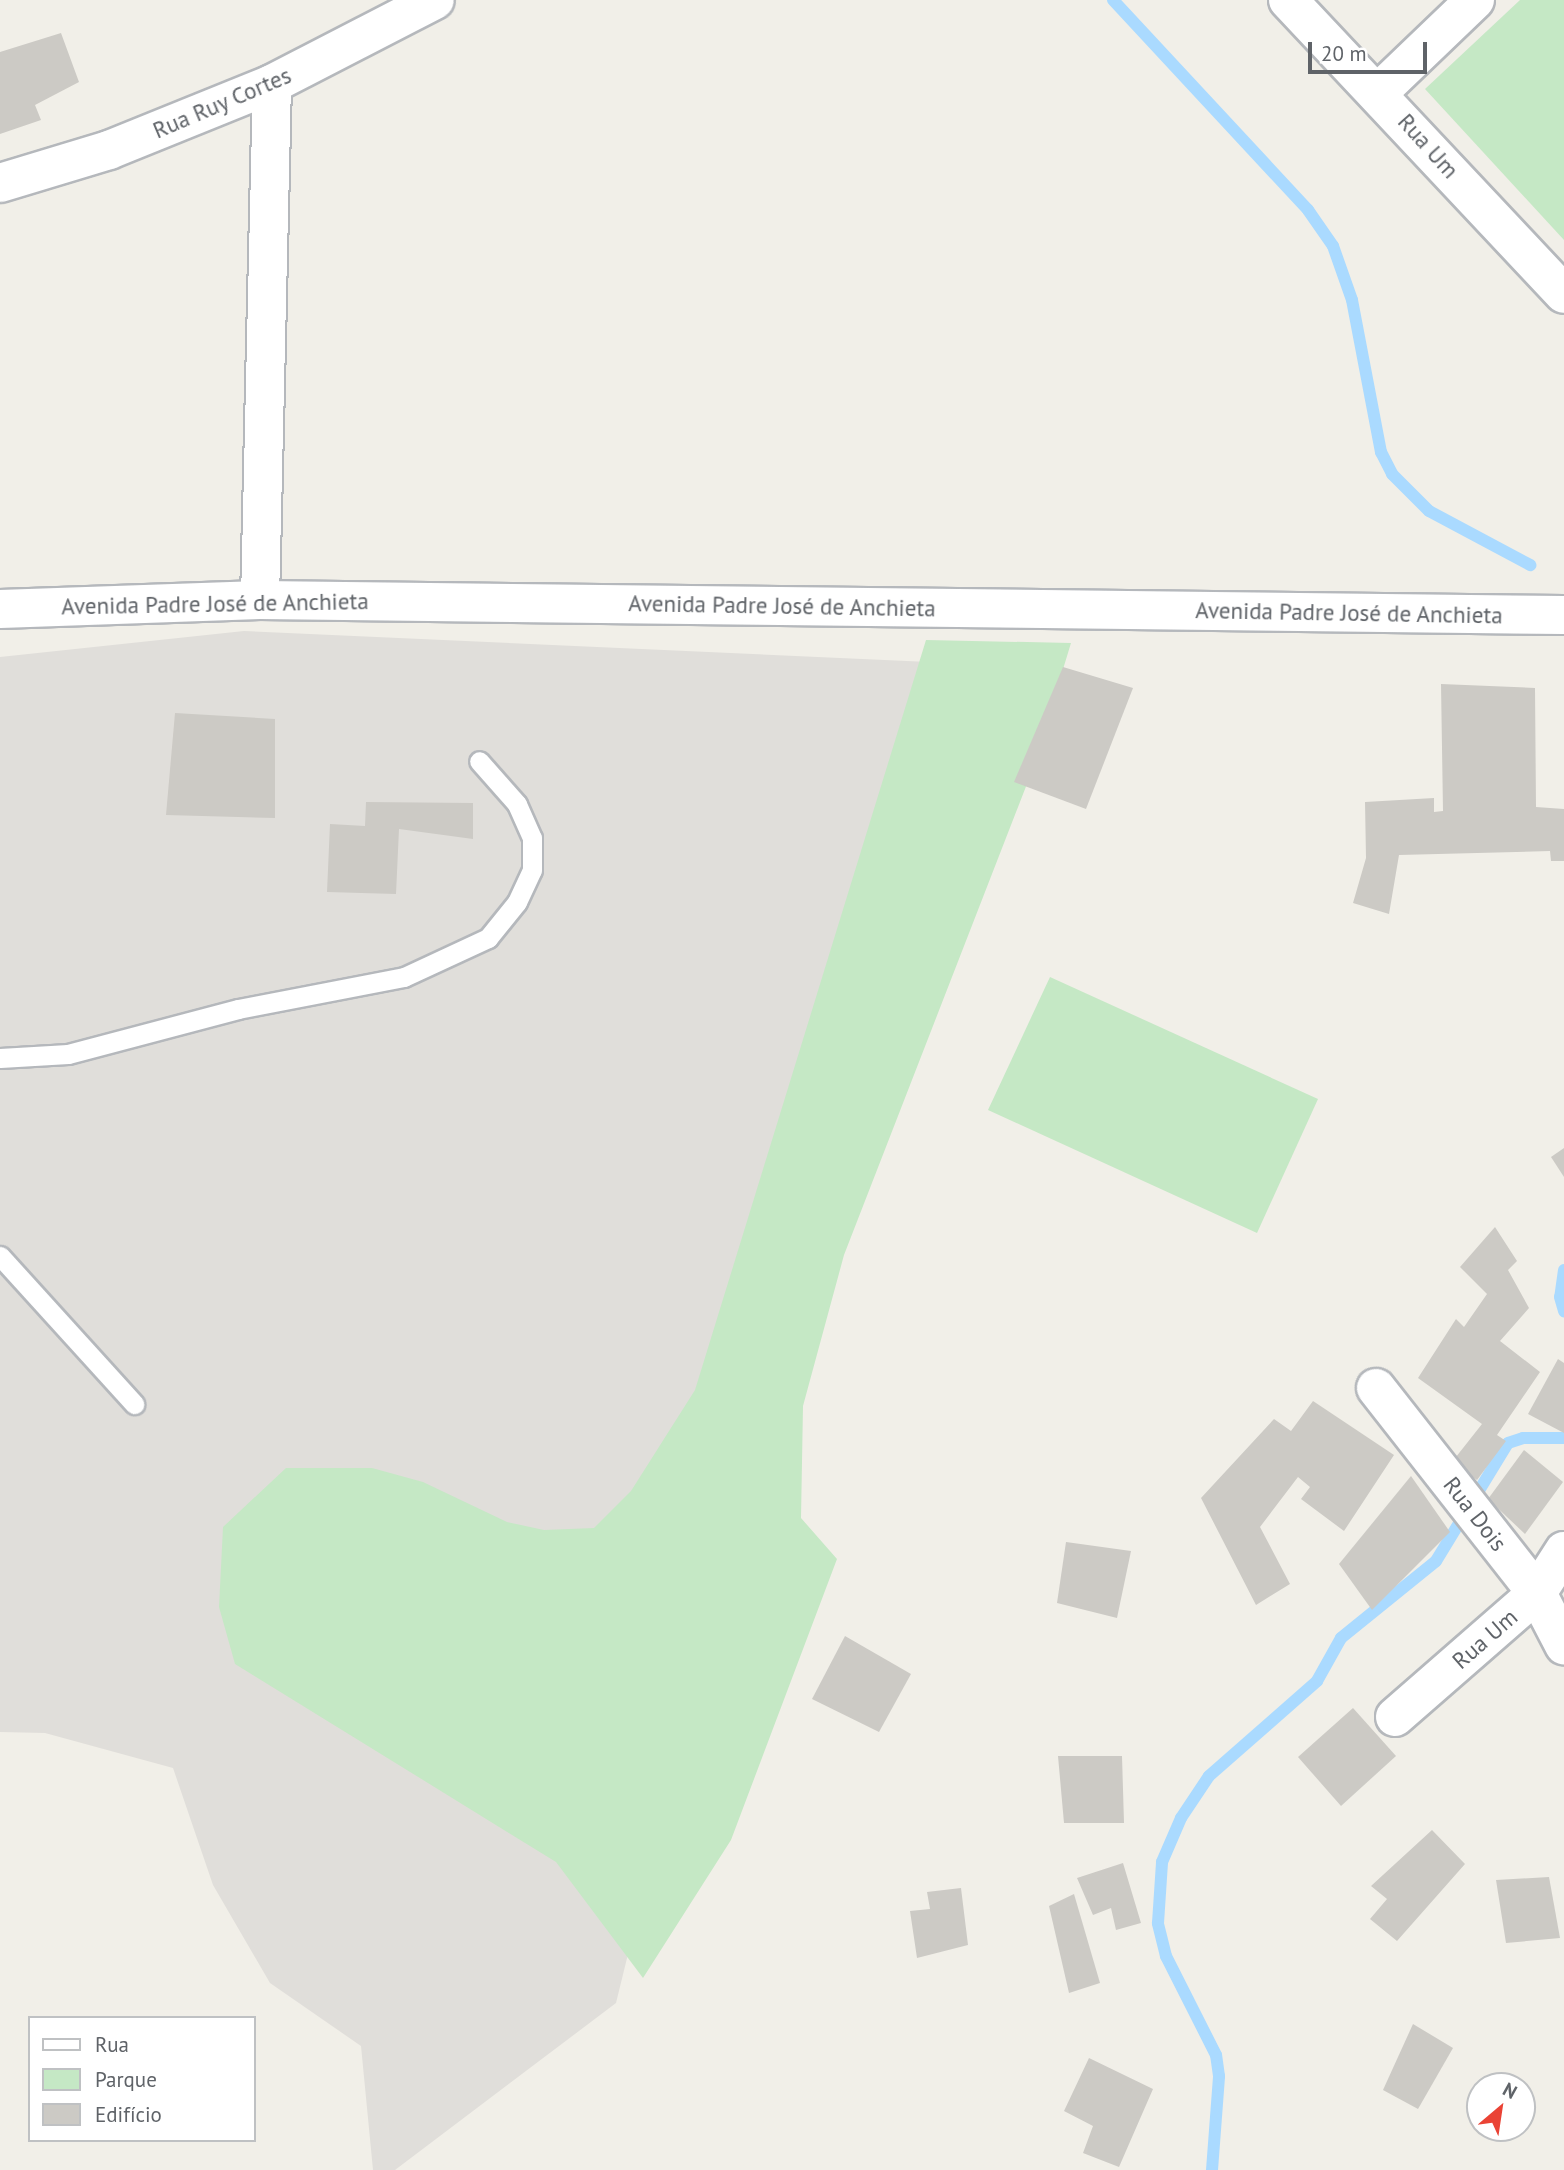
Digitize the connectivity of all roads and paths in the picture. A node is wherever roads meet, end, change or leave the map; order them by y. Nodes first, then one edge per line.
1 (435, 0) edge
2 (1289, 0) edge
3 (1475, 0) edge
4 (272, 84) junction
5 (1379, 92) junction
6 (0, 183) edge
7 (1564, 294) edge
8 (260, 600) junction
9 (0, 609) edge
10 (1564, 615) edge
11 (479, 761) dead end
12 (0, 1058) edge
13 (0, 1256) edge
14 (1376, 1388) dead end
15 (134, 1404) dead end
16 (1564, 1550) edge
17 (1537, 1593) junction
18 (1564, 1646) edge
19 (1395, 1717) dead end

1 - 4 street, Rua Ruy Cortes
2 - 5 street, Rua Um
3 - 5 street
4 - 6 street, Rua Ruy Cortes
4 - 8 street
5 - 7 street, Rua Um
8 - 9 street, Avenida Padre José de Anchieta
8 - 10 street, Avenida Padre José de Anchieta
11 - 12 lane
13 - 15 lane
14 - 17 street, Rua Dois
16 - 17 street, Rua Um
17 - 18 street, Rua Dois
17 - 19 street, Rua Um

